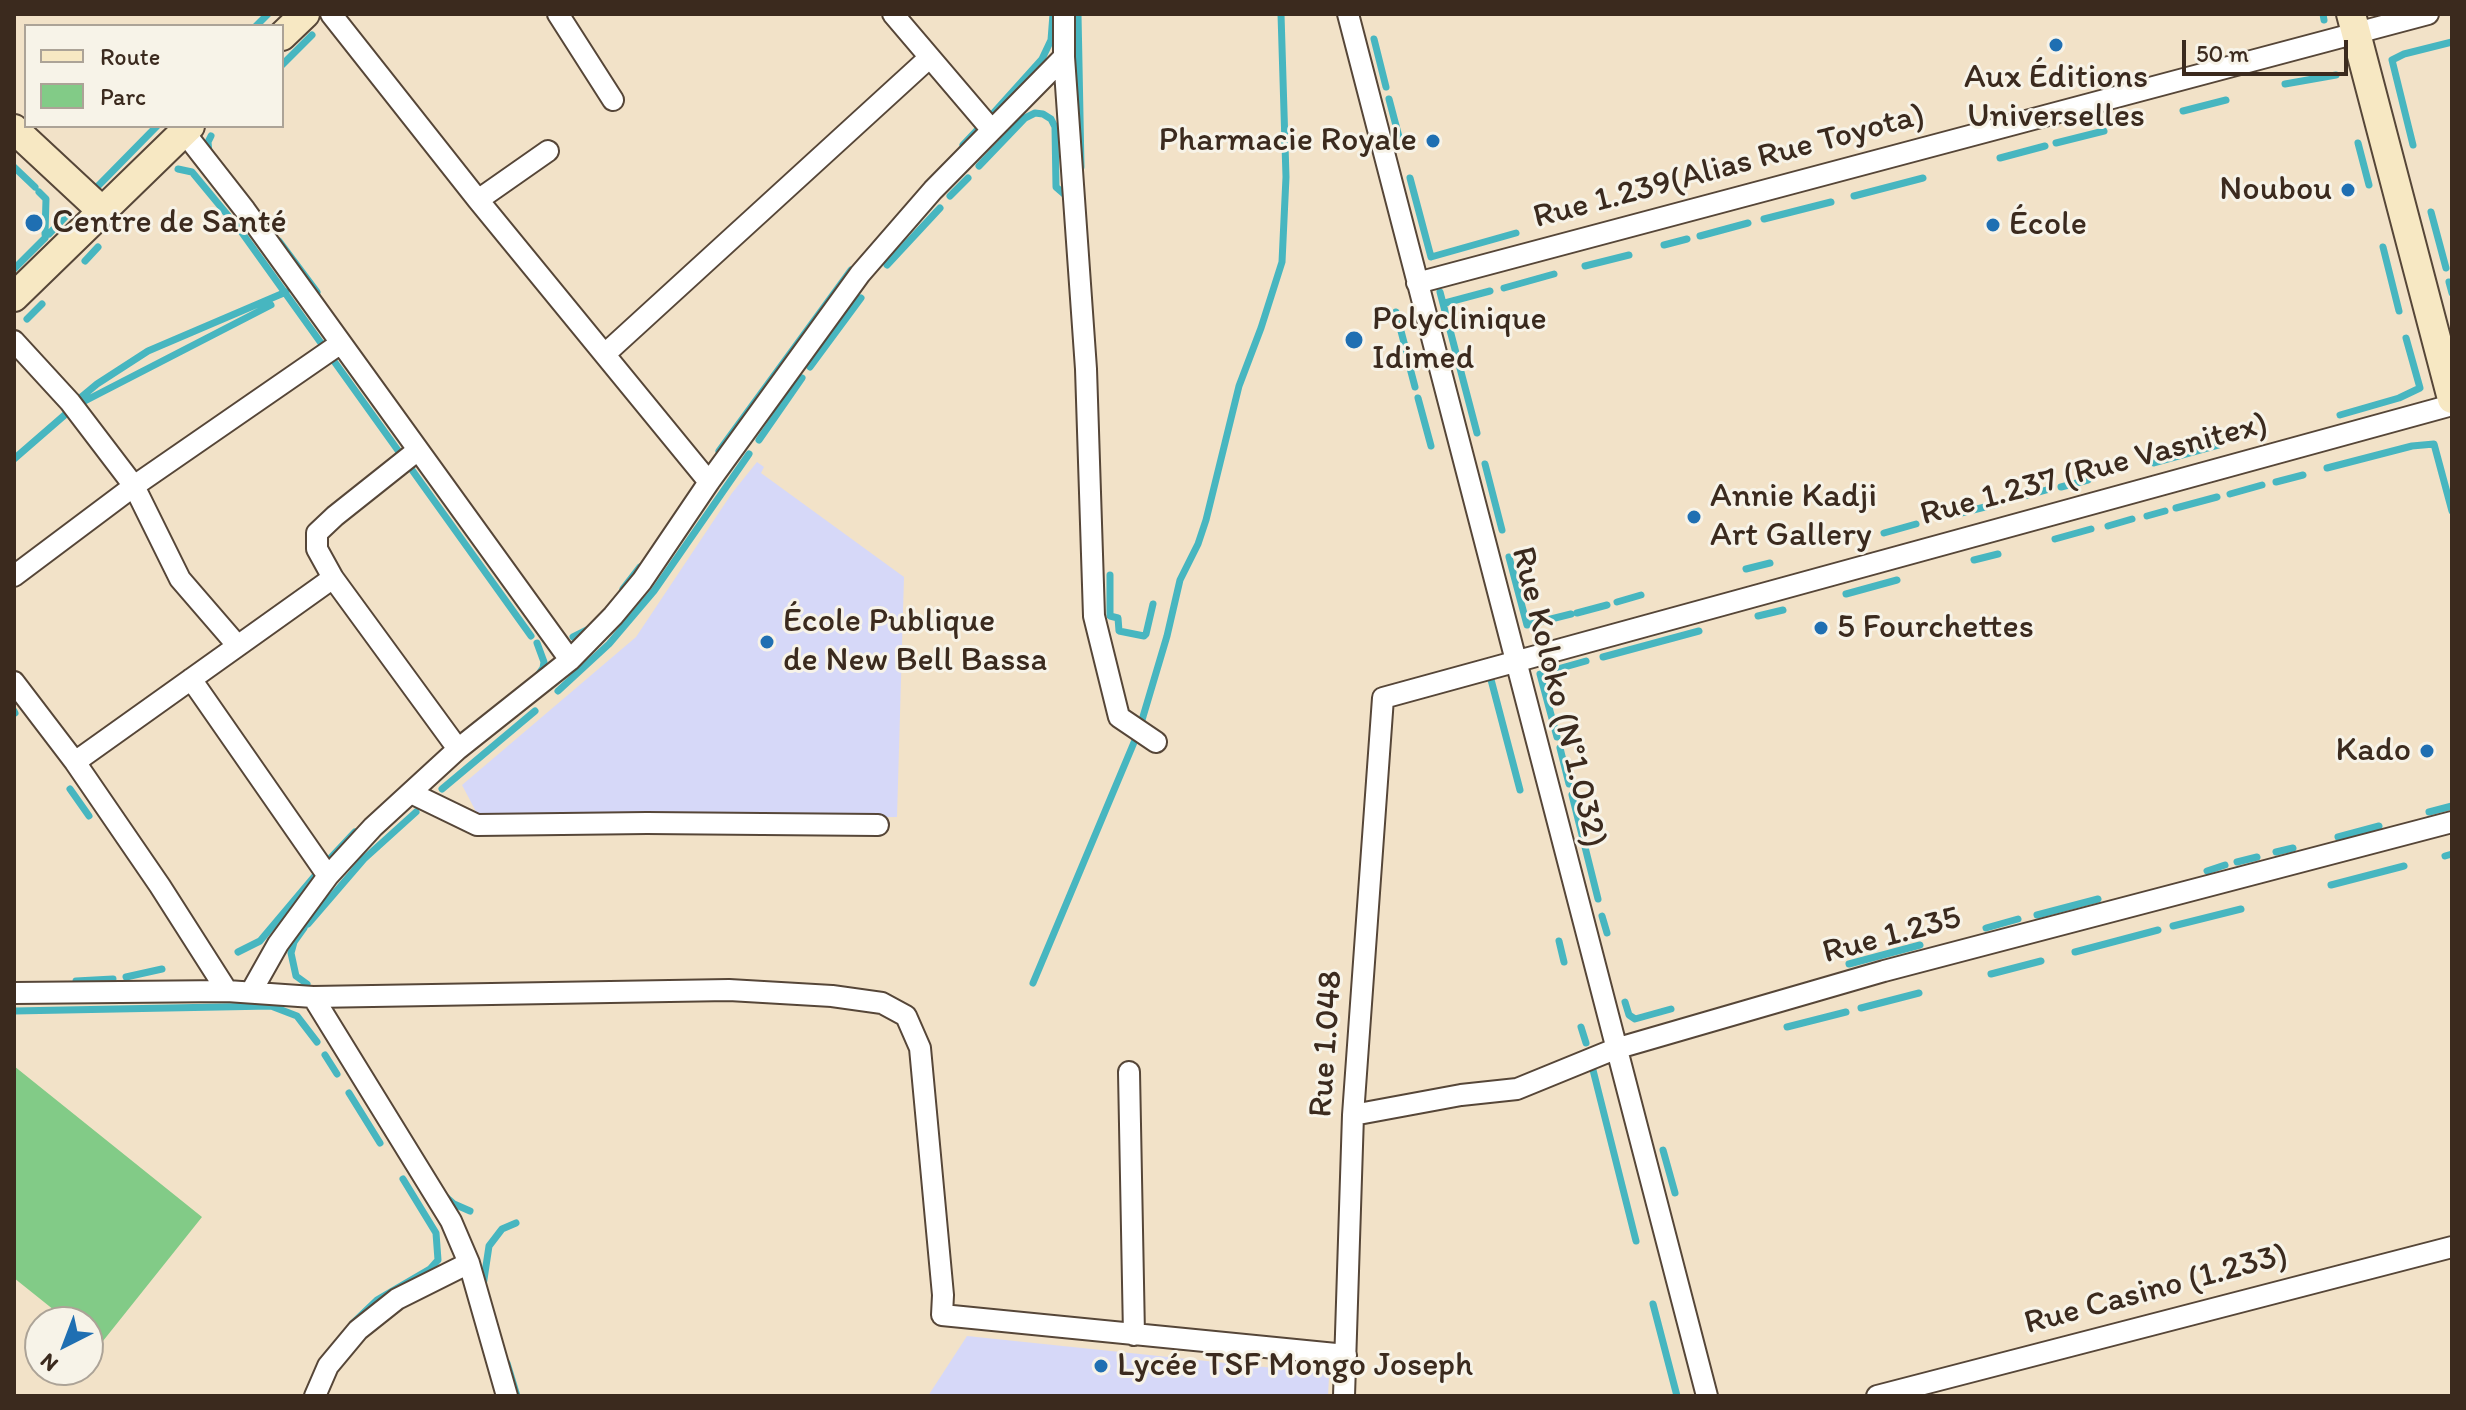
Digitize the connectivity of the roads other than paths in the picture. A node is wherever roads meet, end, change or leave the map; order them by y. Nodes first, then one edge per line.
1 (305, 14) edge
2 (331, 14) edge
3 (558, 14) edge
4 (893, 14) edge
5 (1064, 14) edge
6 (1348, 14) edge
7 (2428, 14) edge
8 (2354, 24) edge
9 (284, 34) edge
10 (1064, 57) junction
11 (929, 58) junction
12 (613, 100) dead end
13 (14, 129) edge
14 (187, 129) edge
15 (991, 129) junction
16 (548, 151) dead end
17 (478, 200) junction
18 (101, 210) junction
19 (1417, 283) junction
20 (14, 297) edge
21 (14, 341) edge
22 (341, 343) junction
23 (605, 354) junction
24 (2452, 402) edge
25 (418, 450) junction
26 (709, 482) junction
27 (134, 486) junction
28 (14, 576) edge
29 (333, 578) junction
30 (237, 645) junction
31 (570, 660) junction
32 (1516, 661) junction
33 (191, 679) junction
34 (14, 682) edge
35 (1383, 698) joint
36 (1156, 742) dead end
37 (458, 749) junction
38 (75, 762) junction
39 (411, 793) junction
40 (2452, 822) edge
41 (878, 825) dead end
42 (328, 876) junction
43 (227, 991) junction
44 (251, 992) junction
45 (14, 993) edge
46 (313, 997) junction
47 (1615, 1049) junction
48 (1129, 1072) dead end
49 (1353, 1115) junction
50 (2452, 1247) edge
51 (469, 1263) junction
52 (1134, 1335) junction
53 (1346, 1355) junction
54 (315, 1396) edge
55 (507, 1396) edge
56 (1344, 1396) edge
57 (1707, 1396) edge
58 (1877, 1396) edge

1 - 9 main road
2 - 17 street
3 - 12 street
4 - 11 street
5 - 10 street
6 - 19 street, Rue Koloko (N°1.032)
7 - 8 street, Rue 1.239(Alias Rue Toyota)
8 - 19 street, Rue 1.239(Alias Rue Toyota)
8 - 24 main road
10 - 15 street
10 - 36 street
11 - 15 street
11 - 23 street
13 - 18 main road
14 - 18 main road
14 - 22 street
15 - 26 street
16 - 17 street
17 - 23 street
18 - 20 main road
19 - 32 street, Rue Koloko (N°1.032)
21 - 27 street
22 - 25 street
22 - 27 street
23 - 26 street
24 - 32 street, Rue 1.237 (Rue Vasnitex)
25 - 29 street
25 - 31 street
26 - 31 street
27 - 28 street
27 - 30 street
29 - 30 street
29 - 37 street
30 - 33 street
31 - 37 street
32 - 35 street, Rue 1.237 (Rue Vasnitex)
32 - 47 street, Rue Koloko (N°1.032)
33 - 38 street
33 - 42 street
34 - 38 street
35 - 49 street, Rue 1.048
37 - 39 street
38 - 43 street
39 - 41 street
39 - 42 street
40 - 47 street, Rue 1.235
42 - 44 street
43 - 44 street
43 - 45 street
44 - 46 street
46 - 51 street
46 - 52 street
47 - 49 street, Rue 1.235
47 - 57 street, Rue Koloko (N°1.032)
48 - 52 street
49 - 53 street, Rue 1.048
50 - 58 street, Rue Casino (1.233)
51 - 54 street
51 - 55 street
52 - 53 street
53 - 56 street, Rue 1.048

